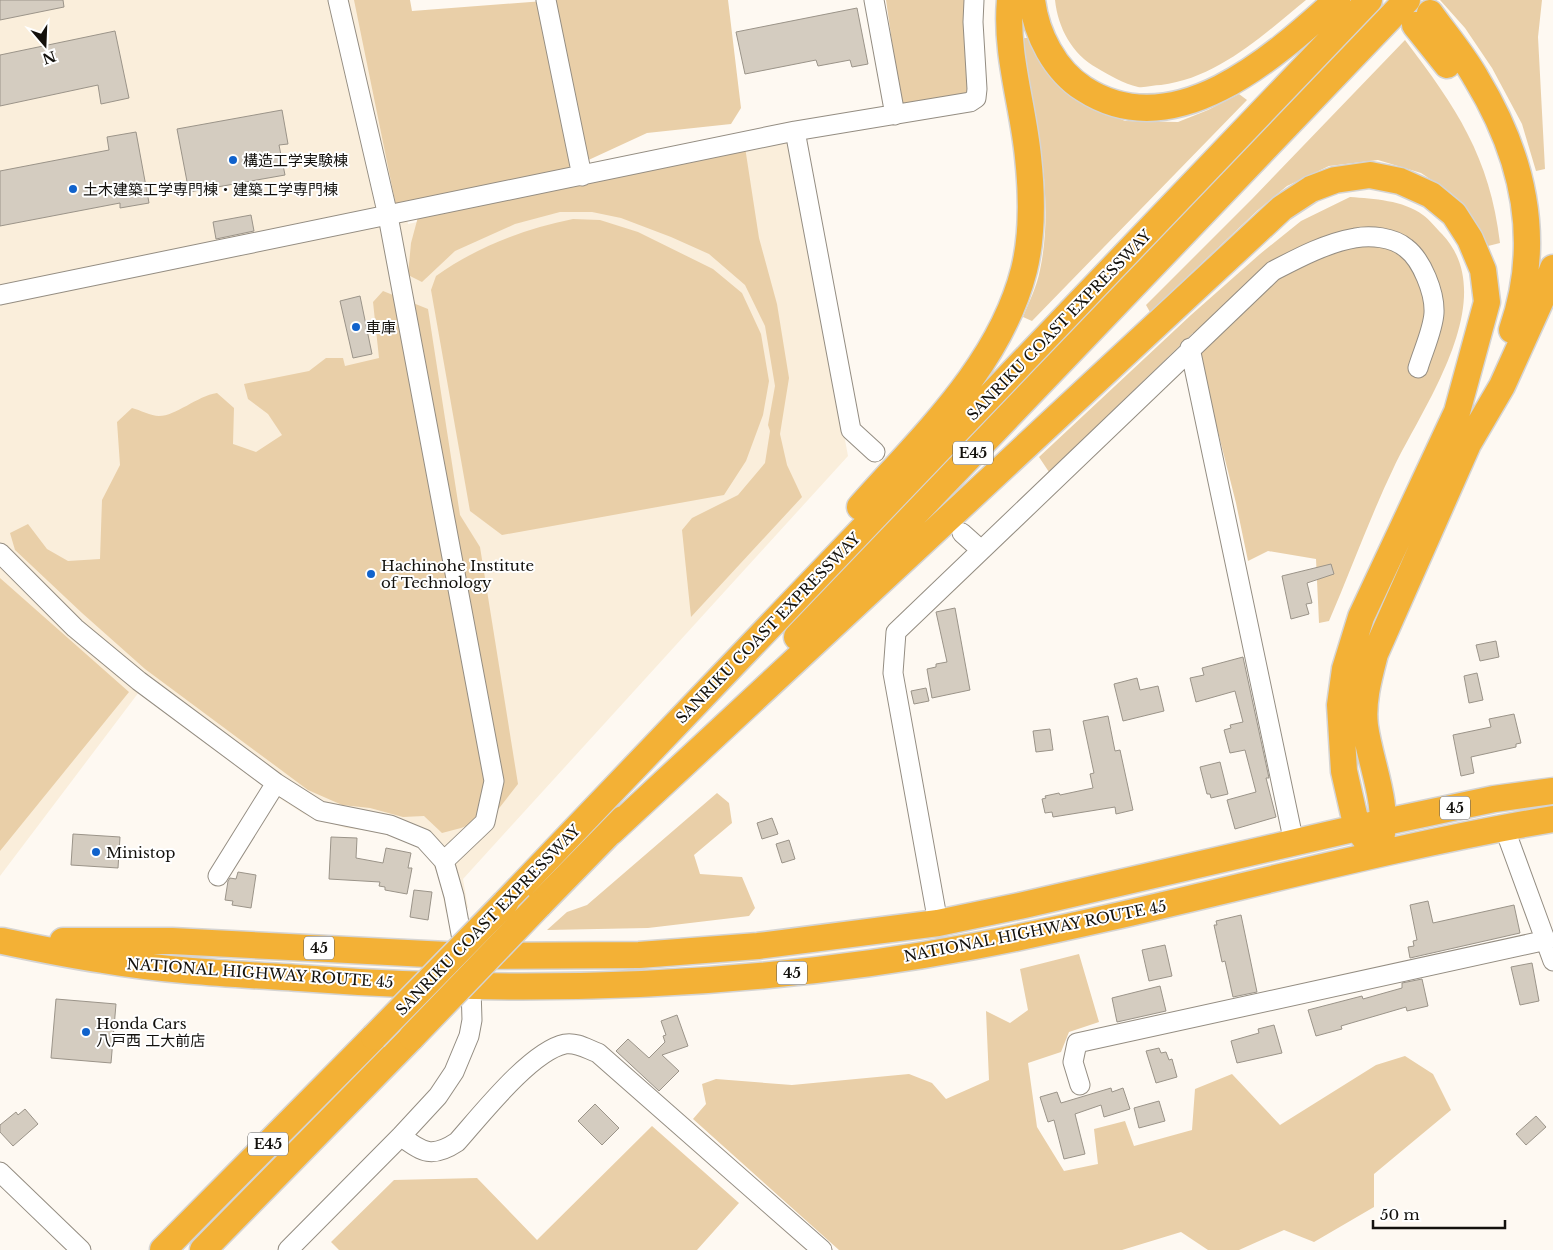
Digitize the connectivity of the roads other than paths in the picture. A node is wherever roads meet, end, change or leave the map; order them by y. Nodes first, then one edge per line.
1 (338, 0) edge
2 (546, 0) edge
3 (874, 0) edge
4 (974, 0) edge
5 (1010, 0) edge
6 (1032, 0) edge
7 (1337, 0) edge
8 (1369, 0) edge
9 (1407, 0) edge
10 (895, 115) junction
11 (795, 131) junction
12 (582, 176) junction
13 (388, 216) junction
14 (1553, 268) edge
15 (0, 295) edge
16 (1190, 348) junction
17 (1418, 368) dead end
18 (1457, 412) junction
19 (1468, 444) junction
20 (875, 452) dead end
21 (962, 534) dead end
22 (981, 550) junction
23 (0, 554) edge
24 (716, 681) junction
25 (276, 783) junction
26 (1553, 790) edge
27 (1553, 819) edge
28 (1385, 822) junction
29 (1357, 828) junction
30 (1504, 828) junction
31 (611, 832) junction
32 (1294, 843) junction
33 (1377, 854) junction
34 (444, 861) junction
35 (218, 876) dead end
36 (938, 923) junction
37 (1547, 940) junction
38 (1, 941) edge
39 (466, 956) junction
40 (1553, 961) edge
41 (471, 988) junction
42 (1080, 1085) dead end
43 (401, 1136) junction
44 (0, 1172) edge
45 (76, 1249) edge
46 (163, 1250) edge
47 (203, 1250) edge
48 (288, 1250) edge
49 (822, 1250) edge

1 - 13 street
2 - 12 street
3 - 10 street
4 - 10 street
5 - 24 highway
6 - 7 highway
8 - 24 highway, SANRIKU COAST EXPRESSWAY / E45
9 - 31 highway, SANRIKU COAST EXPRESSWAY / E45
10 - 11 street
11 - 12 street
11 - 20 street
12 - 13 street
13 - 15 street
13 - 34 street
14 - 19 highway
16 - 17 street
16 - 22 street
16 - 32 street
18 - 19 highway
18 - 29 highway
18 - 31 highway
19 - 28 highway
21 - 22 street
22 - 36 street
23 - 25 street
24 - 46 highway, SANRIKU COAST EXPRESSWAY / E45, bridge
25 - 34 street
25 - 35 street
26 - 28 highway, 45
27 - 30 highway, 45
28 - 29 highway, 45
28 - 33 highway
29 - 32 highway, NATIONAL HIGHWAY ROUTE 45 / 45
29 - 33 highway
30 - 33 highway, 45
30 - 37 street
31 - 47 highway, SANRIKU COAST EXPRESSWAY / E45, bridge
32 - 36 highway, NATIONAL HIGHWAY ROUTE 45 / 45
33 - 41 highway, NATIONAL HIGHWAY ROUTE 45 / 45
34 - 39 street
36 - 39 highway, NATIONAL HIGHWAY ROUTE 45 / 45
37 - 40 street
37 - 42 street
38 - 39 highway, NATIONAL HIGHWAY ROUTE 45 / 45
38 - 41 highway, NATIONAL HIGHWAY ROUTE 45 / 45
39 - 41 street
41 - 43 street
43 - 48 street
43 - 49 street
44 - 45 street

